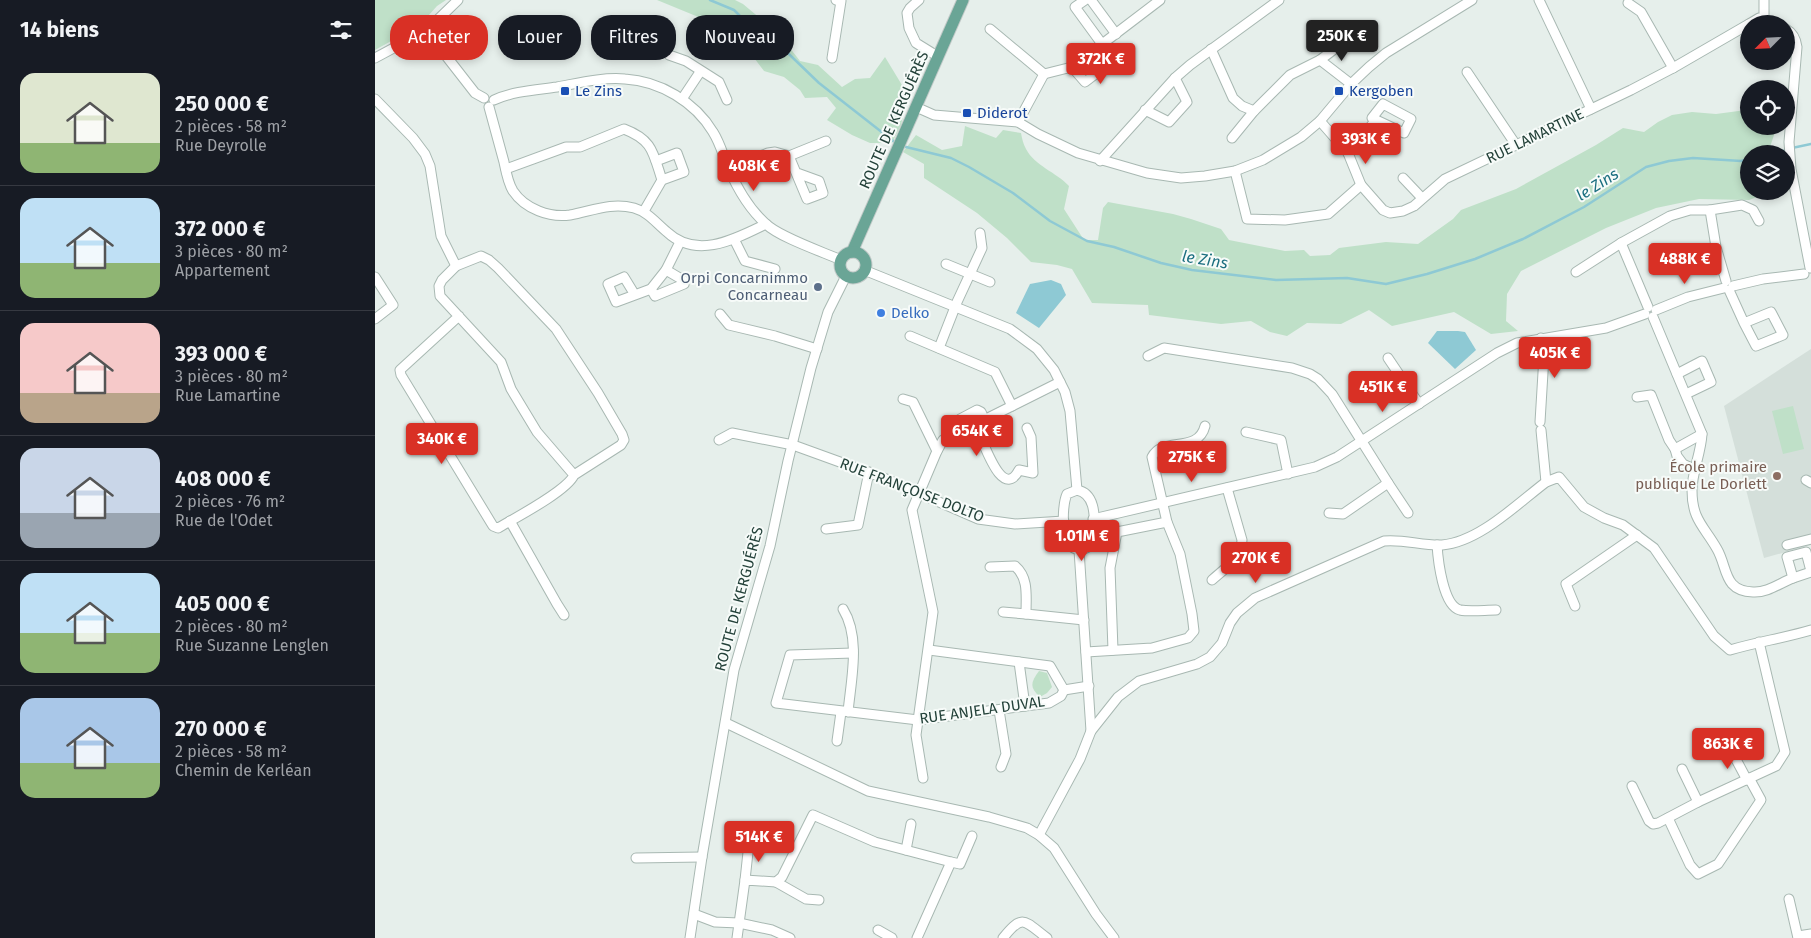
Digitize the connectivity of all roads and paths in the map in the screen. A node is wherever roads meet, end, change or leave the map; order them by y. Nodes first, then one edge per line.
1 (458, 0) edge
2 (836, 0) edge
3 (919, 0) edge
4 (963, 0) edge
5 (1085, 0) edge
6 (1091, 0) edge
7 (1160, 0) edge
8 (1279, 0) edge
9 (1472, 0) edge
10 (1539, 0) edge
11 (1764, 0) edge
12 (1148, 3) edge
13 (1629, 3) dead end
14 (1764, 15) edge
15 (990, 29) dead end
16 (1740, 29) edge
17 (1116, 34) junction
18 (1349, 38) dead end
19 (1795, 38) edge
20 (1102, 44) junction
21 (1211, 49) junction
22 (1090, 53) junction
23 (937, 56) junction
24 (375, 58) edge
25 (676, 58) edge
26 (832, 58) dead end
27 (449, 60) edge
28 (1320, 60) junction
29 (1072, 67) junction
30 (1673, 68) junction
31 (700, 72) junction
32 (1467, 72) dead end
33 (1044, 74) junction
34 (1175, 78) junction
35 (1351, 84) junction
36 (375, 99) edge
37 (682, 99) junction
38 (727, 100) dead end
39 (492, 103) junction
40 (916, 107) junction
41 (1591, 109) junction
42 (1145, 110) junction
43 (1254, 111) junction
44 (1376, 120) dead end
45 (1320, 121) junction
46 (1018, 122) junction
47 (1233, 138) dead end
48 (826, 141) dead end
49 (1516, 145) junction
50 (1348, 153) junction
51 (789, 156) junction
52 (656, 161) junction
53 (1100, 161) junction
54 (728, 168) junction
55 (506, 169) junction
56 (1235, 171) junction
57 (797, 173) dead end
58 (1403, 178) dead end
59 (663, 180) junction
60 (1361, 185) junction
61 (1422, 198) junction
62 (1710, 210) junction
63 (644, 211) junction
64 (1759, 221) dead end
65 (766, 224) junction
66 (980, 233) dead end
67 (734, 239) junction
68 (681, 242) junction
69 (1621, 243) junction
70 (852, 252) junction
71 (841, 260) junction
72 (946, 264) dead end
73 (456, 266) junction
74 (775, 269) dead end
75 (666, 270) junction
76 (864, 270) junction
77 (1576, 272) dead end
78 (1809, 273) edge
79 (970, 274) junction
80 (846, 276) junction
81 (375, 277) edge
82 (990, 282) dead end
83 (1728, 286) junction
84 (651, 289) junction
85 (635, 294) dead end
86 (955, 307) junction
87 (1651, 312) junction
88 (720, 314) dead end
89 (459, 316) junction
90 (375, 319) edge
91 (1743, 323) junction
92 (910, 336) dead end
93 (1541, 338) junction
94 (939, 348) junction
95 (817, 349) junction
96 (1148, 356) dead end
97 (1388, 358) dead end
98 (1677, 374) junction
99 (1060, 382) junction
100 (1686, 394) junction
101 (1637, 397) dead end
102 (903, 399) dead end
103 (1419, 404) junction
104 (1012, 406) junction
105 (986, 419) junction
106 (1205, 426) dead end
107 (1027, 428) dead end
108 (963, 430) junction
109 (1246, 432) dead end
110 (1702, 434) junction
111 (980, 436) junction
112 (719, 440) dead end
113 (1362, 442) junction
114 (793, 445) junction
115 (1675, 449) junction
116 (937, 451) junction
117 (1696, 470) junction
118 (869, 472) junction
119 (1288, 474) junction
120 (574, 475) junction
121 (1546, 482) junction
122 (1389, 483) junction
123 (1227, 488) junction
124 (1077, 490) junction
125 (919, 494) junction
126 (1163, 503) junction
127 (1329, 513) dead end
128 (1408, 513) dead end
129 (1093, 519) junction
130 (510, 521) junction
131 (1064, 521) junction
132 (1167, 522) junction
133 (826, 529) dead end
134 (1637, 535) junction
135 (1811, 540) edge
136 (1437, 545) junction
137 (1787, 545) dead end
138 (1079, 550) junction
139 (990, 567) dead end
140 (1811, 572) edge
141 (1793, 578) junction
142 (1212, 580) dead end
143 (1575, 606) dead end
144 (843, 609) dead end
145 (1496, 610) dead end
146 (1003, 612) dead end
147 (1026, 614) junction
148 (565, 615) dead end
149 (1084, 620) junction
150 (1811, 630) edge
151 (1759, 642) junction
152 (929, 650) junction
153 (1113, 650) junction
154 (1086, 652) junction
155 (853, 653) junction
156 (1019, 662) junction
157 (1089, 686) junction
158 (1064, 690) junction
159 (1025, 706) junction
160 (999, 710) junction
161 (845, 712) junction
162 (918, 720) junction
163 (726, 723) junction
164 (1091, 731) junction
165 (837, 741) dead end
166 (1731, 750) dead end
167 (1001, 767) dead end
168 (1682, 769) dead end
169 (923, 778) dead end
170 (1748, 779) junction
171 (1632, 786) dead end
172 (1698, 802) junction
173 (1668, 818) junction
174 (911, 824) dead end
175 (1039, 835) junction
176 (973, 836) dead end
177 (749, 843) dead end
178 (906, 850) junction
179 (702, 857) junction
180 (636, 858) dead end
181 (951, 862) junction
182 (745, 880) junction
183 (776, 882) junction
184 (1789, 899) dead end
185 (819, 900) dead end
186 (694, 914) junction
187 (739, 923) junction
188 (878, 930) dead end
189 (1811, 934) edge
190 (1798, 937) edge
191 (691, 938) edge
192 (737, 938) edge
193 (790, 938) edge
194 (892, 938) edge
195 (917, 938) edge
196 (1003, 938) edge
197 (1047, 938) edge
198 (1114, 938) edge

1 - 24 street
2 - 26 street
3 - 23 street
4 - 23 main road, ROUTE DE KERGUÉRÈS
5 - 20 street
6 - 17 street
7 - 12 street
8 - 21 street
9 - 35 street
10 - 41 street
11 - 14 street
12 - 17 street
13 - 30 street
15 - 33 street
16 - 30 street, RUE LAMARTINE
17 - 20 street
18 - 28 street
19 - 78 street
20 - 22 street
21 - 34 street
21 - 43 street
22 - 29 street
22 - 29 street
23 - 40 main road, ROUTE DE KERGUÉRÈS
25 - 31 street
27 - 39 street
28 - 35 street
28 - 43 street
29 - 33 street
30 - 41 street, RUE LAMARTINE
31 - 37 street
31 - 38 street
32 - 49 street
33 - 46 street
34 - 42 street
34 - 42 street
35 - 45 street
36 - 73 street
37 - 39 street
37 - 54 street
39 - 55 street
40 - 46 street
40 - 70 main road, ROUTE DE KERGUÉRÈS
41 - 49 street, RUE LAMARTINE
42 - 53 street
43 - 47 street
44 - 50 street
45 - 50 street, RUE LAMARTINE
45 - 56 street
46 - 53 street
48 - 51 street
49 - 61 street, RUE LAMARTINE
50 - 60 street, RUE LAMARTINE
51 - 54 street
51 - 57 street
52 - 55 street
52 - 59 street
52 - 59 street
53 - 56 street
54 - 65 street
55 - 63 street
56 - 60 street
58 - 61 street
59 - 63 street
60 - 61 street, RUE LAMARTINE
62 - 64 street
62 - 69 street
62 - 83 street
63 - 68 street
65 - 67 street
65 - 71 street
66 - 79 street
67 - 68 street
67 - 74 street
68 - 75 street
69 - 77 street
69 - 87 street
70 - 71 main road
70 - 76 main road
71 - 80 main road
72 - 79 street
73 - 89 street
73 - 120 street
75 - 84 street
75 - 84 street
76 - 80 main road
76 - 86 street
78 - 83 street
79 - 82 street
79 - 86 street
80 - 95 street, ROUTE DE KERGUÉRÈS
81 - 90 street
83 - 87 street
83 - 91 street
84 - 85 street
86 - 94 street
86 - 99 street
87 - 93 street
87 - 98 street
88 - 95 street
89 - 120 street
89 - 130 street
91 - 91 street
92 - 94 street
93 - 103 street
93 - 121 street
94 - 104 street
95 - 114 street, ROUTE DE KERGUÉRÈS
96 - 113 street
97 - 103 street
98 - 100 street
98 - 100 street
99 - 104 street
99 - 124 street
100 - 110 street
101 - 115 street
102 - 116 street
103 - 113 street
104 - 105 street
105 - 108 street
105 - 111 street
106 - 126 street
107 - 111 street
108 - 111 street
108 - 116 street
109 - 119 street
110 - 115 street
110 - 117 street
112 - 114 street, RUE FRANÇOISE DOLTO
113 - 119 street
113 - 122 street
114 - 118 street, RUE FRANÇOISE DOLTO
114 - 163 street, ROUTE DE KERGUÉRÈS
115 - 117 street
116 - 125 street
117 - 141 street
118 - 125 street, RUE FRANÇOISE DOLTO
118 - 133 street
119 - 123 street
120 - 130 street
121 - 134 street
121 - 136 street
122 - 127 street
122 - 128 street
123 - 126 street
123 - 142 street
124 - 129 street
124 - 131 street
125 - 131 street, RUE FRANÇOISE DOLTO
125 - 152 street
126 - 129 street
126 - 132 street
129 - 138 street
130 - 148 street
131 - 138 street
132 - 153 street
132 - 153 street
134 - 143 street
134 - 151 street
135 - 137 street
136 - 145 street
136 - 164 street
138 - 149 street
139 - 147 street
140 - 141 street
140 - 141 street
144 - 155 street
146 - 147 street
147 - 149 street
149 - 154 street
150 - 151 street
151 - 170 street
152 - 156 street
152 - 162 street
153 - 154 street
154 - 157 street
155 - 161 street
155 - 161 street, RUE ANJELA DUVAL
156 - 158 street
156 - 159 street
157 - 158 street, RUE ANJELA DUVAL
157 - 164 street
158 - 159 street, RUE ANJELA DUVAL
159 - 160 street, RUE ANJELA DUVAL
160 - 162 street, RUE ANJELA DUVAL
160 - 167 street
161 - 162 street, RUE ANJELA DUVAL
161 - 165 street
162 - 169 street
163 - 175 street
163 - 179 street, ROUTE DE KERGUÉRÈS
164 - 175 street
166 - 170 street
168 - 172 street
170 - 172 street
170 - 173 street
171 - 173 street
172 - 173 street
174 - 178 street
175 - 198 street
176 - 181 street
177 - 182 street
178 - 181 street
178 - 183 street
179 - 180 street
179 - 186 street, ROUTE DE KERGUÉRÈS
181 - 195 street
182 - 183 street
182 - 187 street
183 - 185 street
184 - 190 street
186 - 187 street
186 - 191 street, ROUTE DE KERGUÉRÈS
187 - 192 street
187 - 193 street
188 - 194 street
189 - 190 street
196 - 197 street

